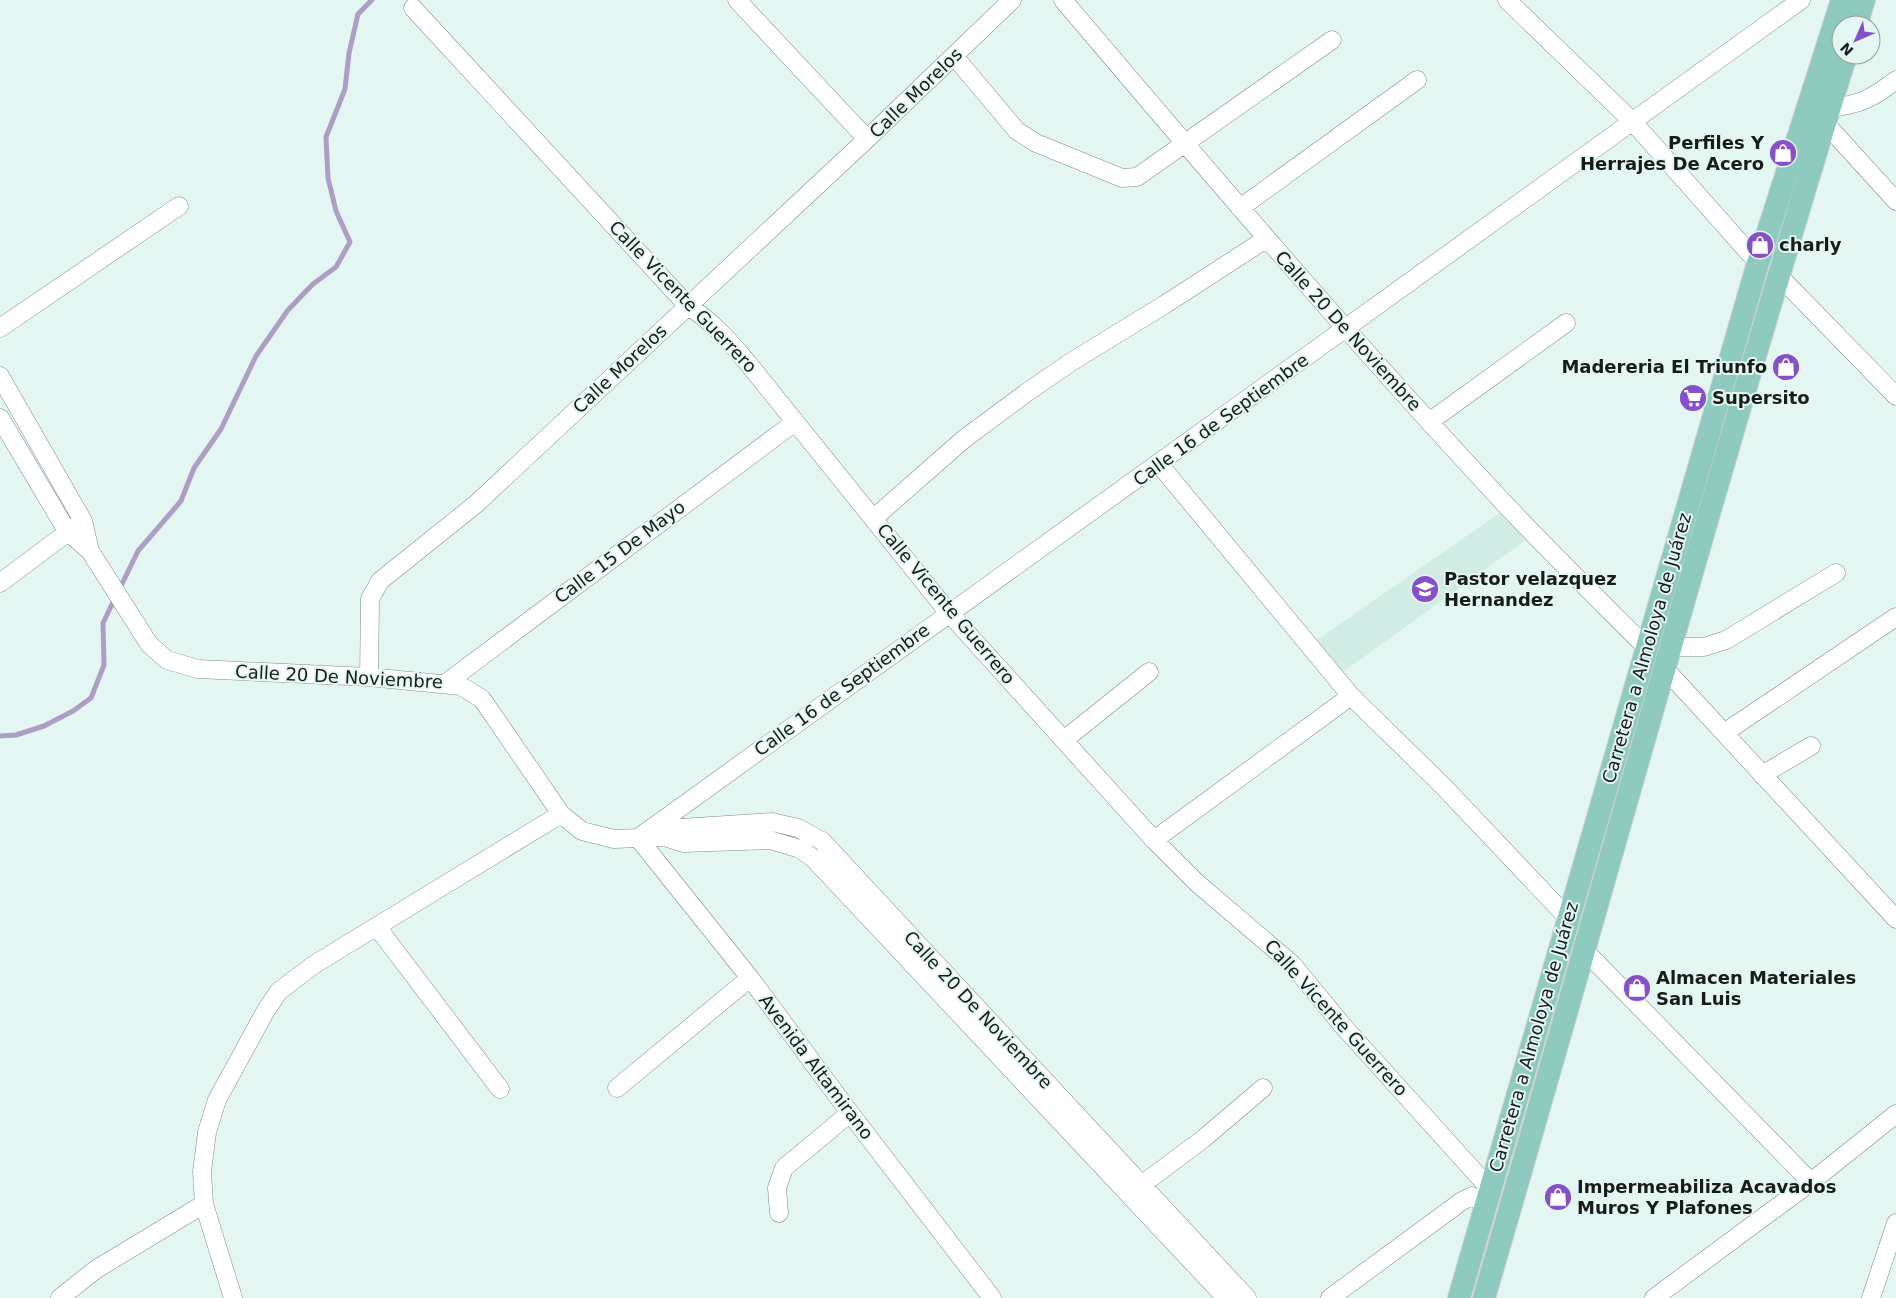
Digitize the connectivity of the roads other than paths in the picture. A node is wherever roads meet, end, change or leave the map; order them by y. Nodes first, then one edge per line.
1 (737, 0) edge
2 (1012, 0) edge
3 (1063, 0) edge
4 (1507, 0) edge
5 (1801, 0) edge
6 (1842, 0) edge
7 (1864, 0) edge
8 (413, 8) dead end
9 (1859, 15) edge
10 (1332, 40) dead end
11 (954, 56) junction
12 (1843, 65) edge
13 (1417, 80) dead end
14 (1896, 80) edge
15 (1827, 116) junction
16 (1633, 122) junction
17 (867, 139) junction
18 (1184, 143) junction
19 (1896, 201) edge
20 (179, 206) dead end
21 (1240, 208) junction
22 (1266, 239) junction
23 (1758, 263) junction
24 (1780, 277) junction
25 (688, 306) junction
26 (1566, 324) dead end
27 (0, 328) edge
28 (1347, 329) junction
29 (0, 376) edge
30 (1896, 396) edge
31 (0, 418) edge
32 (795, 422) junction
33 (1429, 422) junction
34 (1701, 462) junction
35 (1160, 464) junction
36 (1722, 468) junction
37 (874, 518) junction
38 (83, 521) junction
39 (67, 531) junction
40 (90, 551) junction
41 (1836, 573) dead end
42 (0, 583) edge
43 (949, 613) junction
44 (1896, 617) edge
45 (1671, 647) junction
46 (1648, 649) junction
47 (1665, 669) junction
48 (1149, 672) dead end
49 (369, 677) junction
50 (446, 683) junction
51 (1351, 696) junction
52 (1724, 733) junction
53 (1064, 740) junction
54 (1811, 746) dead end
55 (1762, 775) junction
56 (561, 814) junction
57 (638, 838) junction
58 (1154, 840) junction
59 (1568, 918) junction
60 (1896, 919) edge
61 (377, 927) junction
62 (1586, 951) junction
63 (750, 978) junction
64 (617, 1088) dead end
65 (1263, 1088) dead end
66 (500, 1090) dead end
67 (850, 1113) junction
68 (1896, 1114) edge
69 (1812, 1182) junction
70 (1136, 1189) junction
71 (1488, 1197) junction
72 (204, 1204) junction
73 (779, 1213) dead end
74 (1896, 1223) edge
75 (1877, 1294) edge
76 (60, 1298) edge
77 (234, 1298) edge
78 (992, 1298) edge
79 (1226, 1298) edge
80 (1247, 1298) edge
81 (1330, 1298) edge
82 (1459, 1298) edge
83 (1484, 1298) edge
84 (1654, 1298) edge

1 - 17 street
2 - 11 street, Calle Morelos
3 - 18 street, Calle 20 De Noviembre
4 - 16 street
5 - 16 street, Calle 16 de Septiembre
6 - 23 main road, Carretera a Almoloya de Juárez
7 - 9 main road
8 - 25 street, Calle Vicente Guerrero
10 - 18 street
11 - 17 street, Calle Morelos
11 - 18 street
12 - 15 main road, Carretera a Almoloya de Juárez
13 - 21 street
14 - 15 street
15 - 19 street
15 - 24 main road, Carretera a Almoloya de Juárez
16 - 23 street
16 - 28 street, Calle 16 de Septiembre
17 - 25 street, Calle Morelos
18 - 21 street, Calle 20 De Noviembre
20 - 27 street
21 - 22 street, Calle 20 De Noviembre
22 - 28 street, Calle 20 De Noviembre
22 - 37 street
23 - 34 main road, Carretera a Almoloya de Juárez
24 - 30 street
24 - 36 main road, Carretera a Almoloya de Juárez
25 - 32 street, Calle Vicente Guerrero
25 - 49 street, Calle Morelos
26 - 33 street
28 - 33 street, Calle 20 De Noviembre
28 - 35 street, Calle 16 de Septiembre
29 - 38 street, Calle 20 De Noviembre
31 - 39 street, Calle 20 De Noviembre
32 - 37 street, Calle Vicente Guerrero
32 - 50 street, Calle 15 De Mayo
33 - 46 street, Calle 20 De Noviembre
34 - 36 main road
34 - 46 main road, Carretera a Almoloya de Juárez
35 - 43 street, Calle 16 de Septiembre
35 - 51 street
36 - 45 main road, Carretera a Almoloya de Juárez
37 - 43 street, Calle Vicente Guerrero
38 - 39 street
38 - 40 street, Calle 20 De Noviembre
39 - 40 street, Calle 20 De Noviembre
39 - 42 street
40 - 49 street, Calle 20 De Noviembre
41 - 45 street
43 - 53 street, Calle Vicente Guerrero
43 - 57 street, Calle 16 de Septiembre
44 - 52 street
45 - 47 main road, Carretera a Almoloya de Juárez
46 - 59 main road, Carretera a Almoloya de Juárez
47 - 52 street
47 - 62 main road, Carretera a Almoloya de Juárez
48 - 53 street
49 - 50 street, Calle 20 De Noviembre
50 - 56 street, Calle 20 De Noviembre
51 - 58 street
51 - 59 street
52 - 55 street
53 - 58 street, Calle Vicente Guerrero
54 - 55 street
55 - 60 street
56 - 57 street, Calle 20 De Noviembre
56 - 61 street
57 - 63 street, Avenida Altamirano
57 - 70 street, Calle 20 De Noviembre
58 - 71 street, Calle Vicente Guerrero
59 - 71 main road, Carretera a Almoloya de Juárez
61 - 66 street
61 - 72 street
62 - 69 street
62 - 83 main road, Carretera a Almoloya de Juárez
63 - 64 street
63 - 67 street, Avenida Altamirano
65 - 70 street
67 - 73 street
67 - 78 street, Avenida Altamirano
68 - 69 street
69 - 84 street
70 - 79 street, Calle 20 De Noviembre
70 - 80 street, Calle 20 De Noviembre
71 - 81 street
71 - 82 main road, Carretera a Almoloya de Juárez
72 - 76 street
72 - 77 street
74 - 75 street

